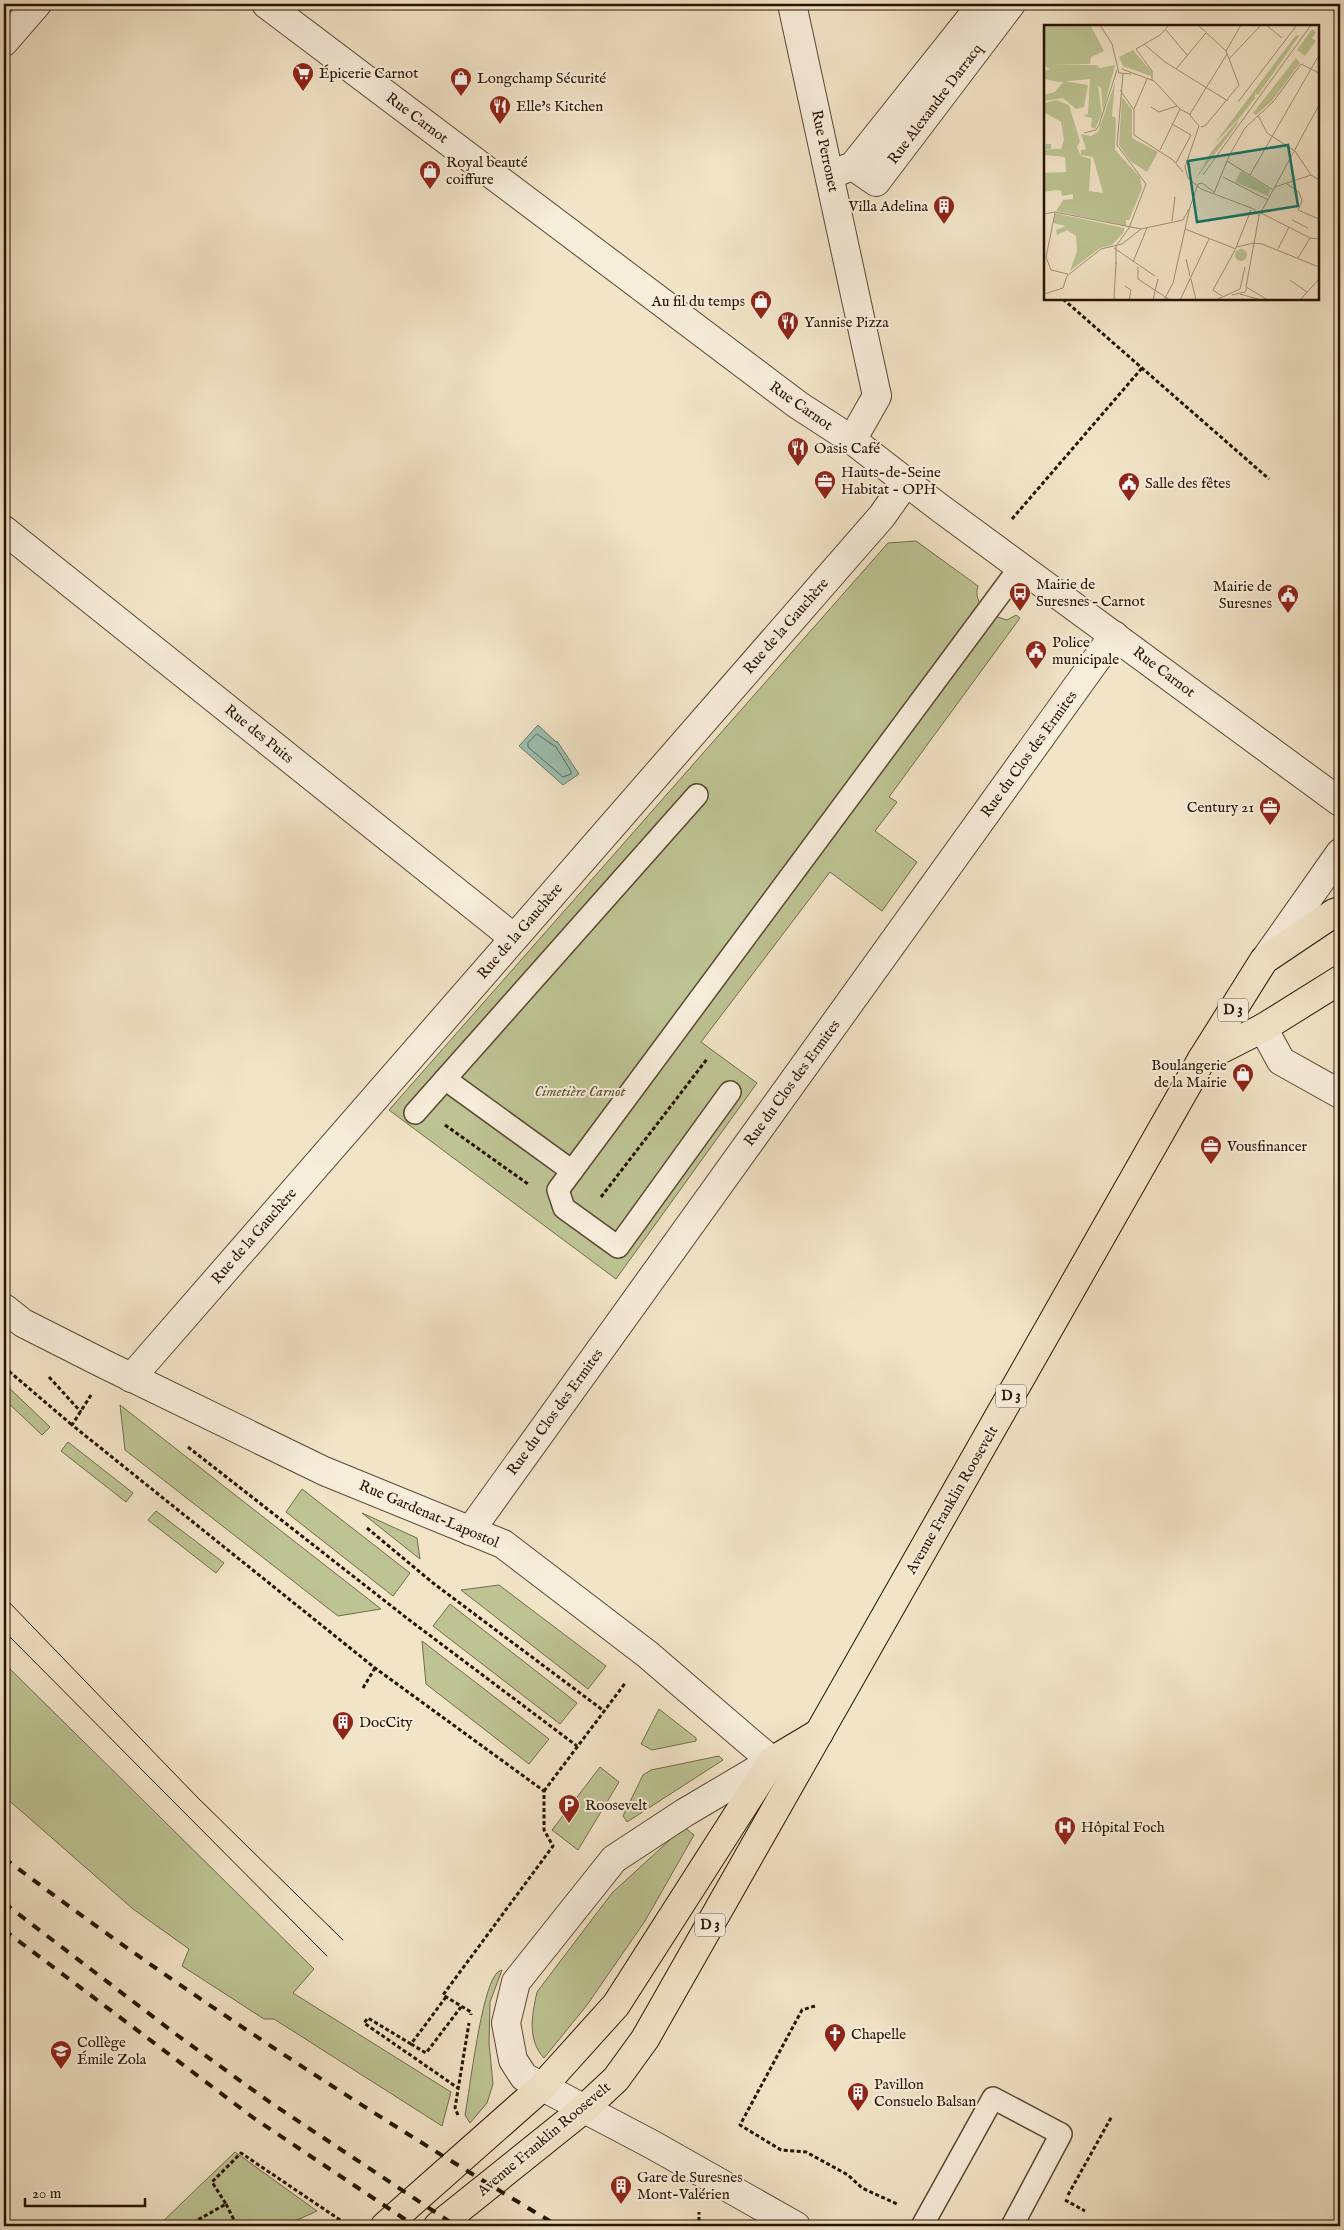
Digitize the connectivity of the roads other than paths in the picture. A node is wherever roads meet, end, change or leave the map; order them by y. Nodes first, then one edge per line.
1 (37, 4) edge
2 (266, 4) edge
3 (792, 4) edge
4 (982, 4) edge
5 (1011, 4) edge
6 (4, 42) edge
7 (842, 170) junction
8 (852, 440) junction
9 (906, 482) junction
10 (4, 530) edge
11 (1020, 567) junction
12 (1114, 635) junction
13 (697, 795) dead end
14 (1340, 802) edge
15 (1340, 853) edge
16 (1340, 911) edge
17 (514, 938) junction
18 (1264, 960) junction
19 (1340, 980) edge
20 (1263, 1028) junction
21 (1202, 1059) junction
22 (445, 1079) junction
23 (730, 1092) dead end
24 (1340, 1094) edge
25 (418, 1110) road end
26 (572, 1171) junction
27 (4, 1308) edge
28 (131, 1378) junction
29 (470, 1530) junction
30 (820, 1732) junction
31 (772, 1761) junction
32 (759, 1838) junction
33 (542, 2087) junction
34 (585, 2108) junction
35 (925, 2222) edge
36 (386, 2226) edge
37 (438, 2226) edge
38 (796, 2226) edge
39 (1012, 2226) edge

1 - 6 street
2 - 8 street, Rue Carnot
3 - 7 street, Rue Perronet
4 - 7 street, Rue Alexandre Darracq
5 - 7 street, Rue Alexandre Darracq
7 - 8 street, Rue Perronet
8 - 9 street, Rue Carnot
9 - 11 street, Rue Carnot
9 - 17 street, Rue de la Gauchère
10 - 17 street, Rue des Puits
11 - 12 street, Rue Carnot
11 - 26 lane
12 - 14 street, Rue Carnot
12 - 29 street, Rue du Clos des Ermites
13 - 22 lane
15 - 18 street, Avenue Franklin Roosevelt / D 3
16 - 18 main road, Avenue Franklin Roosevelt / D 3
17 - 28 street, Rue de la Gauchère
18 - 21 main road, Avenue Franklin Roosevelt / D 3
19 - 20 main road, D 3
20 - 21 main road, D 3
20 - 24 street
21 - 30 main road, Avenue Franklin Roosevelt / D 3
22 - 25 lane
22 - 26 lane
23 - 26 lane
27 - 28 street, Rue Gardenat-Lapostol
28 - 29 street, Rue Gardenat-Lapostol
29 - 31 street, Rue Gardenat-Lapostol
30 - 31 main road, Avenue Franklin Roosevelt / D 3
30 - 32 main road, Avenue Franklin Roosevelt / D 3
31 - 32 street
31 - 33 main road, Avenue Franklin Roosevelt / D 3
31 - 33 street, Avenue Franklin Roosevelt
32 - 34 main road, Avenue Franklin Roosevelt / D 3
33 - 34 street
33 - 36 main road, Avenue Franklin Roosevelt / D 3
34 - 37 main road, Avenue Franklin Roosevelt / D 3
34 - 38 street
35 - 39 lane

